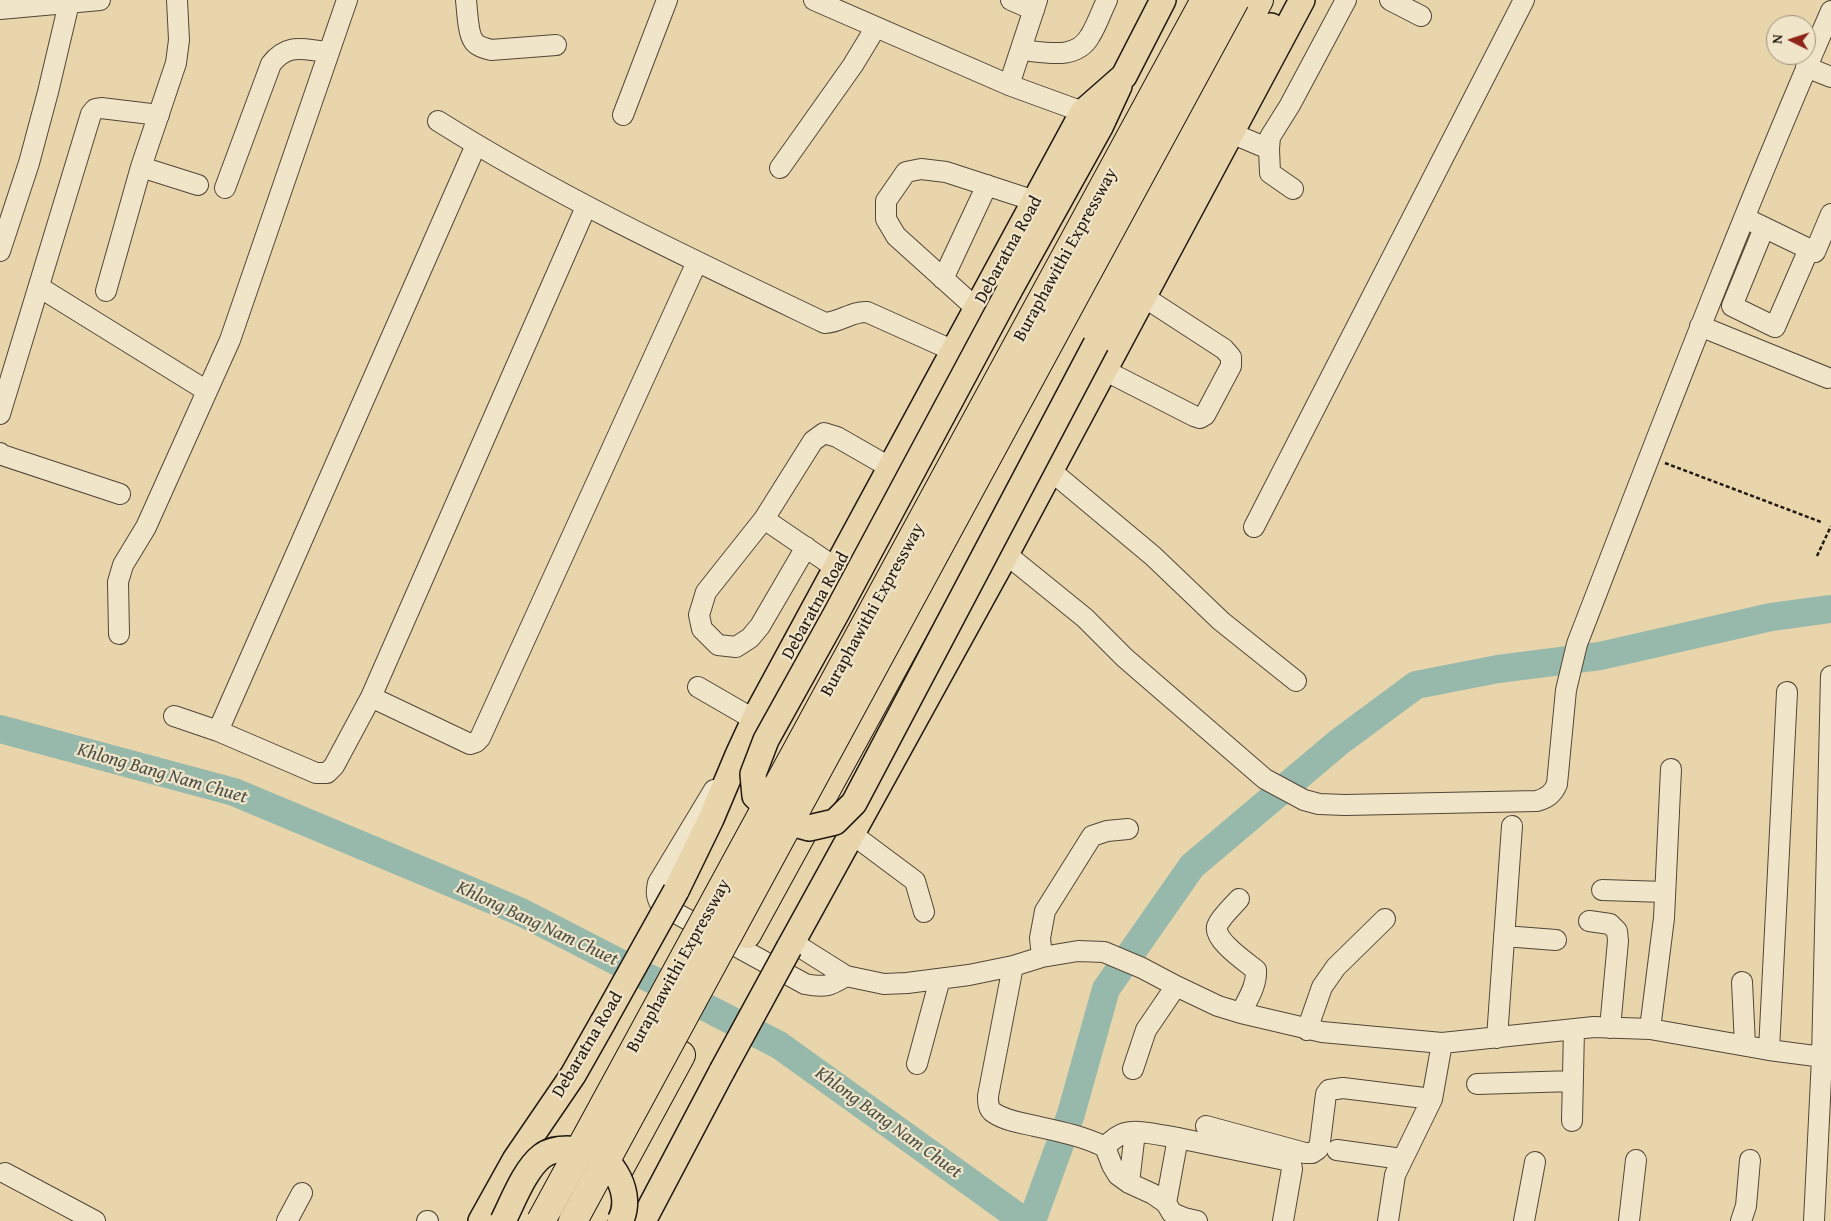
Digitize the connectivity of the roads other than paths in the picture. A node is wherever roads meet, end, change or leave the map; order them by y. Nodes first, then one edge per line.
1 (100, 0) edge
2 (177, 0) edge
3 (347, 0) edge
4 (466, 0) edge
5 (666, 0) edge
6 (814, 0) edge
7 (1010, 0) edge
8 (1107, 0) edge
9 (1163, 0) edge
10 (1194, 0) edge
11 (1205, 0) edge
12 (1235, 0) edge
13 (1259, 0) edge
14 (1286, 0) edge
15 (1302, 0) edge
16 (1346, 0) edge
17 (1390, 0) edge
18 (1524, 0) edge
19 (68, 3) junction
20 (1036, 5) edge
21 (0, 9) edge
22 (1831, 11) edge
23 (1421, 16) dead end
24 (876, 27) junction
25 (556, 45) dead end
26 (1021, 50) junction
27 (329, 52) junction
28 (1806, 67) junction
29 (1124, 76) junction
30 (1831, 77) edge
31 (1009, 85) junction
32 (1084, 112) junction
33 (159, 115) junction
34 (622, 115) dead end
35 (438, 122) dead end
36 (1231, 133) junction
37 (476, 145) junction
38 (1269, 149) junction
39 (141, 167) junction
40 (780, 168) dead end
41 (198, 185) dead end
42 (987, 186) junction
43 (224, 188) dead end
44 (1293, 189) dead end
45 (1035, 201) junction
46 (586, 206) junction
47 (1831, 214) edge
48 (1744, 218) junction
49 (1764, 228) junction
50 (1809, 249) junction
51 (0, 251) edge
52 (697, 262) junction
53 (943, 279) junction
54 (39, 287) junction
55 (106, 291) dead end
56 (1144, 297) junction
57 (977, 309) junction
58 (1700, 326) junction
59 (954, 351) junction
60 (1104, 370) junction
61 (1828, 378) dead end
62 (207, 391) junction
63 (0, 414) edge
64 (0, 452) edge
65 (891, 468) junction
66 (1050, 470) junction
67 (120, 494) dead end
68 (764, 519) junction
69 (1254, 527) dead end
70 (806, 548) junction
71 (1006, 554) junction
72 (836, 568) junction
73 (119, 634) dead end
74 (1831, 676) edge
75 (1296, 681) dead end
76 (698, 687) dead end
77 (1788, 692) dead end
78 (371, 697) junction
79 (1831, 712) edge
80 (174, 716) dead end
81 (754, 720) junction
82 (218, 731) junction
83 (738, 755) junction
84 (1671, 769) dead end
85 (1830, 800) edge
86 (1512, 826) dead end
87 (1128, 829) dead end
88 (852, 834) junction
89 (1829, 877) edge
90 (1602, 890) dead end
91 (1665, 892) junction
92 (1239, 899) dead end
93 (924, 912) dead end
94 (1385, 919) dead end
95 (1589, 921) dead end
96 (1504, 936) junction
97 (1556, 940) dead end
98 (791, 945) junction
99 (1042, 957) junction
100 (1012, 966) junction
101 (846, 976) junction
102 (940, 979) junction
103 (1742, 982) dead end
104 (1176, 986) junction
105 (1241, 1013) junction
106 (1610, 1028) junction
107 (1574, 1029) junction
108 (1650, 1029) junction
109 (1307, 1030) junction
110 (1497, 1038) junction
111 (1442, 1043) junction
112 (1745, 1045) junction
113 (1769, 1050) junction
114 (1827, 1058) edge
115 (917, 1064) dead end
116 (1133, 1069) dead end
117 (1573, 1081) junction
118 (1477, 1084) dead end
119 (1432, 1099) junction
120 (1572, 1121) dead end
121 (1206, 1126) dead end
122 (1135, 1132) junction
123 (1178, 1138) junction
124 (1099, 1145) junction
125 (1337, 1150) dead end
126 (1402, 1159) junction
127 (1636, 1160) dead end
128 (1750, 1160) dead end
129 (1535, 1162) dead end
130 (5, 1173) dead end
131 (1128, 1183) junction
132 (302, 1193) dead end
133 (1166, 1203) junction
134 (95, 1221) edge
135 (287, 1221) edge
136 (481, 1221) edge
137 (503, 1221) edge
138 (532, 1221) edge
139 (541, 1221) edge
140 (573, 1221) edge
141 (591, 1221) edge
142 (620, 1221) edge
143 (643, 1221) edge
144 (1197, 1221) edge
145 (1283, 1221) edge
146 (1388, 1221) edge
147 (1524, 1221) edge
148 (1630, 1221) edge
149 (1741, 1221) edge
150 (1814, 1221) edge

1 - 19 street
2 - 33 street
3 - 27 street
4 - 25 street
5 - 34 street
6 - 24 street
7 - 20 street
8 - 26 street
9 - 29 main road, Debaratna Road
10 - 138 highway, Debaratna Road
11 - 139 highway, Buraphawithi Expressway, bridge
12 - 140 highway, Buraphawithi Expressway, bridge
13 - 141 highway
14 - 29 main road, bridge
15 - 36 main road
16 - 38 street
17 - 23 street
18 - 69 street
19 - 21 street
19 - 51 street
20 - 26 street
22 - 28 street
24 - 31 street
24 - 40 street
26 - 31 street
27 - 43 street
27 - 62 street
28 - 30 street
28 - 48 street
29 - 32 main road, Debaratna Road
31 - 32 street
32 - 45 main road, Debaratna Road
33 - 39 street
33 - 54 street
35 - 37 street
36 - 38 street
36 - 56 main road
37 - 46 street
37 - 82 street
38 - 44 street
39 - 41 street
39 - 55 street
42 - 45 street
42 - 53 street
42 - 53 street
45 - 57 main road, Debaratna Road
46 - 52 street
46 - 78 street
47 - 50 street
48 - 49 street
48 - 58 street
49 - 50 street
49 - 50 street
52 - 59 street
52 - 78 street
53 - 57 street
54 - 62 street
54 - 63 street
56 - 60 main road
56 - 60 street
57 - 59 main road, Debaratna Road
58 - 61 street
58 - 71 street
59 - 65 main road, Debaratna Road
60 - 66 main road
62 - 73 street
64 - 67 street
65 - 68 street
65 - 72 main road, Debaratna Road
66 - 71 main road
66 - 75 street
68 - 70 street
68 - 70 street
70 - 72 street
71 - 88 main road
72 - 81 main road, Debaratna Road
74 - 79 street
76 - 81 street
77 - 113 street
78 - 82 street
79 - 85 street
80 - 82 street
81 - 83 main road, Debaratna Road
83 - 101 street
83 - 136 main road, Debaratna Road, bridge
84 - 91 street
85 - 89 street
86 - 96 street
87 - 99 street
88 - 93 street
88 - 98 main road
89 - 114 street
90 - 91 street
91 - 108 street
92 - 105 street
94 - 109 street
95 - 106 street
96 - 97 street
96 - 110 street
98 - 101 street
98 - 143 main road, bridge
99 - 100 street
99 - 104 street
100 - 102 street
100 - 124 street
101 - 102 street
102 - 115 street
103 - 112 street
104 - 105 street
104 - 116 street
105 - 109 street
106 - 107 street
106 - 108 street
107 - 110 street
107 - 117 street
108 - 112 street
109 - 111 street
110 - 111 street
111 - 119 street
112 - 113 street
113 - 114 street
114 - 150 street
117 - 118 street
117 - 120 street
119 - 121 street
119 - 126 street
122 - 123 street
122 - 124 street
122 - 131 street
123 - 133 street
123 - 145 street
124 - 131 street
125 - 126 street
126 - 146 street
127 - 148 street
128 - 149 street
129 - 147 street
130 - 134 street
131 - 133 street
132 - 135 street
133 - 144 street
137 - 142 main road, bridge

